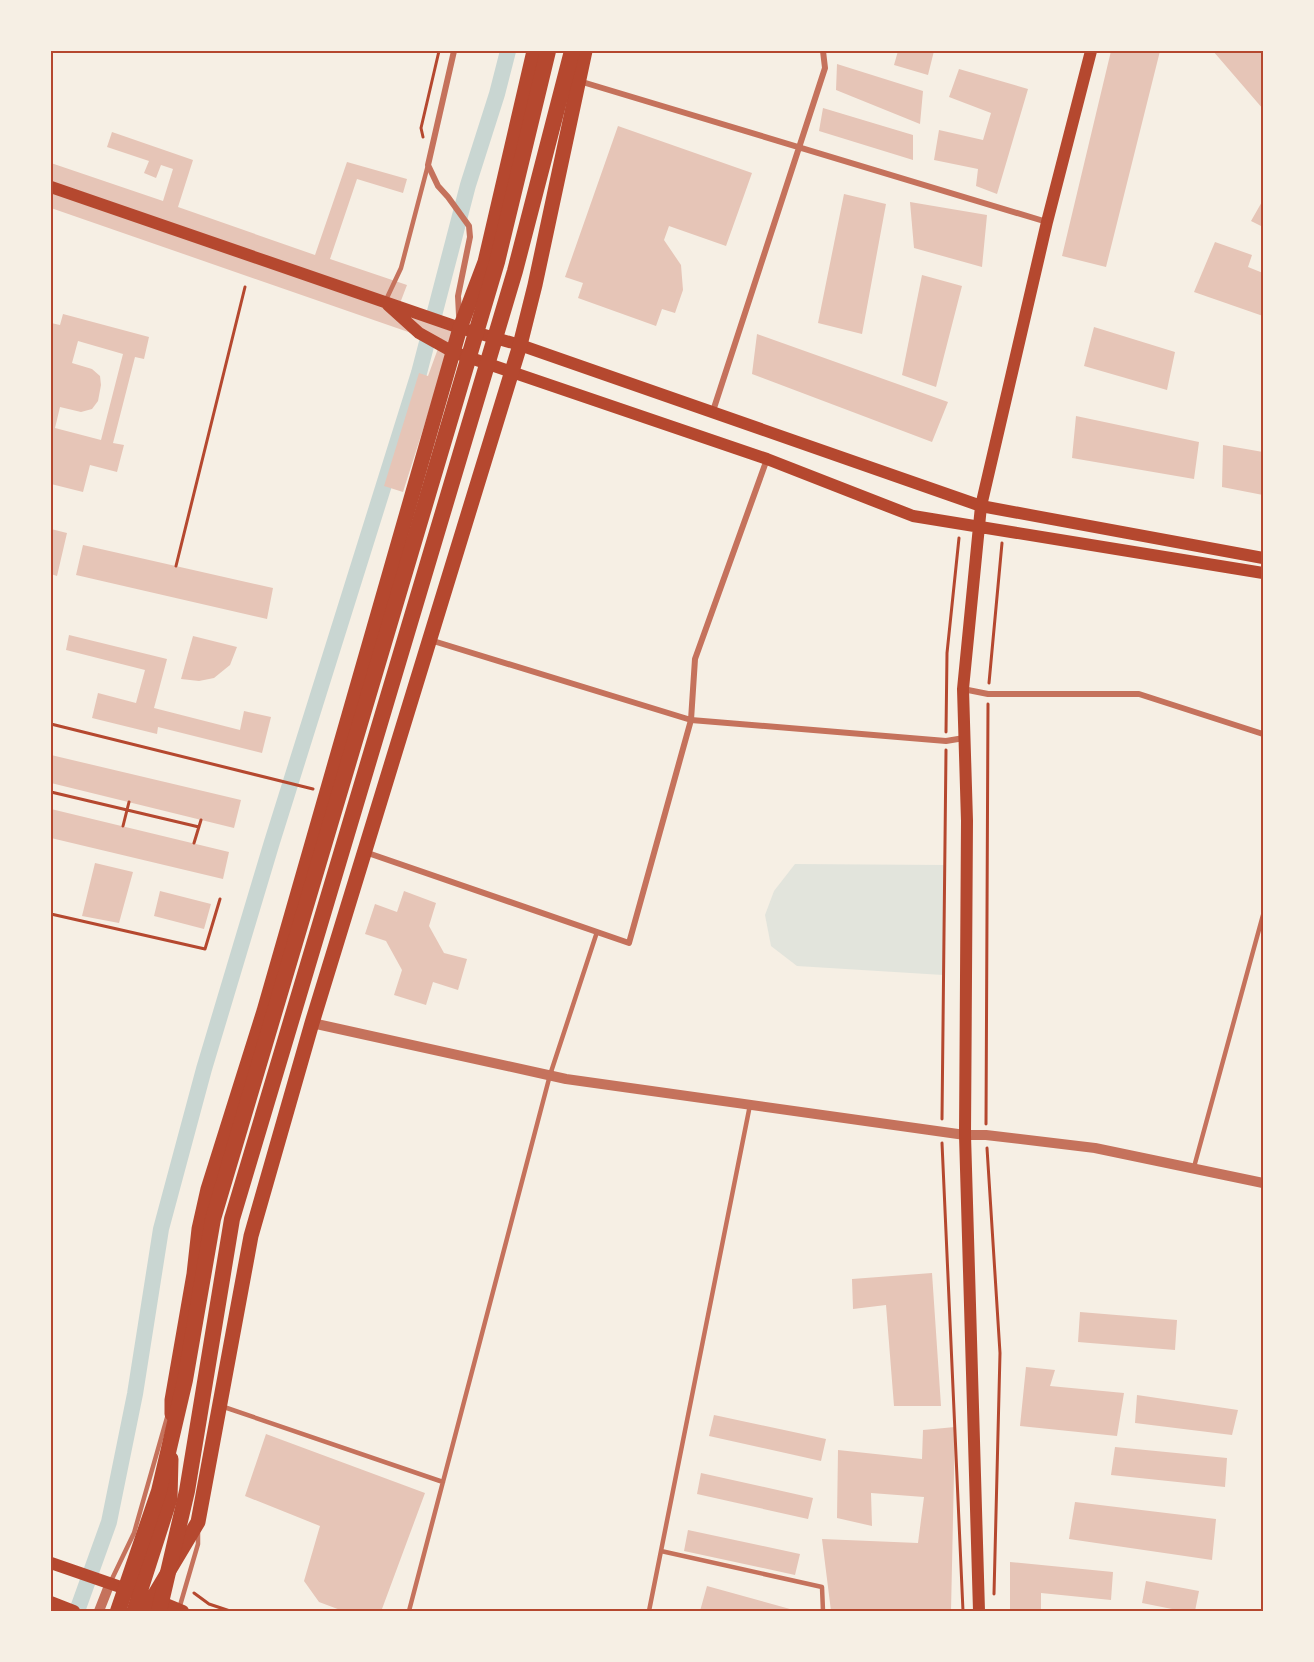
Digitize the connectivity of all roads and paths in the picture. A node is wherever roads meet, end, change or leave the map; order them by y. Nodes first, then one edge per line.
1 (439, 51) edge
2 (454, 51) edge
3 (534, 51) edge
4 (548, 51) edge
5 (572, 51) edge
6 (583, 51) edge
7 (823, 51) edge
8 (1091, 51) edge
9 (579, 81) junction
10 (553, 122) junction
11 (800, 147) junction
12 (428, 165) junction
13 (51, 187) edge
14 (1047, 222) junction
15 (245, 287) dead end
16 (385, 302) junction
17 (460, 328) junction
18 (520, 345) junction
19 (453, 352) junction
20 (511, 373) junction
21 (713, 411) junction
22 (767, 459) junction
23 (981, 506) junction
24 (961, 524) junction
25 (979, 527) junction
26 (1003, 531) junction
27 (1263, 558) edge
28 (176, 566) dead end
29 (1263, 573) edge
30 (429, 640) junction
31 (963, 689) junction
32 (988, 694) junction
33 (691, 720) junction
34 (51, 724) edge
35 (1263, 734) edge
36 (964, 738) junction
37 (946, 741) junction
38 (302, 786) dead end
39 (51, 792) edge
40 (129, 802) dead end
41 (127, 810) junction
42 (201, 820) dead end
43 (123, 826) dead end
44 (199, 827) junction
45 (194, 843) dead end
46 (364, 851) junction
47 (220, 898) dead end
48 (51, 914) edge
49 (1263, 915) edge
50 (597, 932) junction
51 (312, 1023) junction
52 (550, 1075) junction
53 (750, 1105) junction
54 (942, 1132) junction
55 (965, 1135) junction
56 (986, 1135) junction
57 (1194, 1167) junction
58 (1263, 1183) edge
59 (172, 1400) junction
60 (219, 1406) junction
61 (443, 1482) junction
62 (198, 1522) junction
63 (660, 1551) junction
64 (54, 1564) edge
65 (110, 1582) junction
66 (186, 1582) junction
67 (994, 1599) dead end
68 (51, 1602) edge
69 (149, 1603) edge
70 (180, 1610) edge
71 (74, 1611) edge
72 (99, 1611) edge
73 (118, 1611) edge
74 (134, 1611) edge
75 (230, 1611) edge
76 (409, 1611) edge
77 (650, 1611) edge
78 (823, 1611) edge
79 (963, 1611) edge
80 (979, 1611) edge

1 - 12 path
2 - 12 street
3 - 17 main road
4 - 73 highway
5 - 10 highway
6 - 9 main road
6 - 10 highway
7 - 11 street
8 - 14 main road
9 - 11 street
9 - 18 main road
10 - 69 highway
11 - 14 street
11 - 21 street
12 - 16 lane
12 - 17 street
13 - 16 main road
14 - 23 main road
15 - 28 path
16 - 17 main road
16 - 19 main road
17 - 18 main road
17 - 19 main road
18 - 20 main road
18 - 21 main road
19 - 20 main road
19 - 59 main road
20 - 22 main road
20 - 30 main road
21 - 23 main road
22 - 24 main road
22 - 33 street
23 - 25 main road
23 - 27 main road
24 - 25 main road
24 - 37 path
25 - 26 main road
25 - 31 main road
26 - 29 main road
26 - 32 path
30 - 33 street
30 - 46 main road
31 - 32 street
31 - 36 main road
32 - 35 street
32 - 56 path
33 - 37 street
33 - 50 street
34 - 38 path
36 - 37 street
36 - 55 main road
37 - 54 path
39 - 41 path
40 - 41 path
41 - 43 path
41 - 44 path
42 - 44 path
44 - 45 path
46 - 50 street
46 - 51 main road
47 - 48 path
49 - 57 lane
50 - 52 lane
51 - 52 street
51 - 60 main road
52 - 53 street
52 - 61 lane
53 - 54 street
53 - 63 lane
54 - 55 street
54 - 79 path
55 - 56 street
55 - 80 main road
56 - 57 street
56 - 67 path
57 - 58 street
59 - 65 lane
59 - 69 main road
60 - 61 lane
60 - 62 main road
61 - 76 lane
62 - 66 lane
62 - 69 main road
63 - 77 lane
63 - 78 lane
64 - 65 main road
65 - 69 main road
65 - 72 street
66 - 70 lane
66 - 75 path
68 - 71 main road
69 - 70 main road
69 - 74 main road

